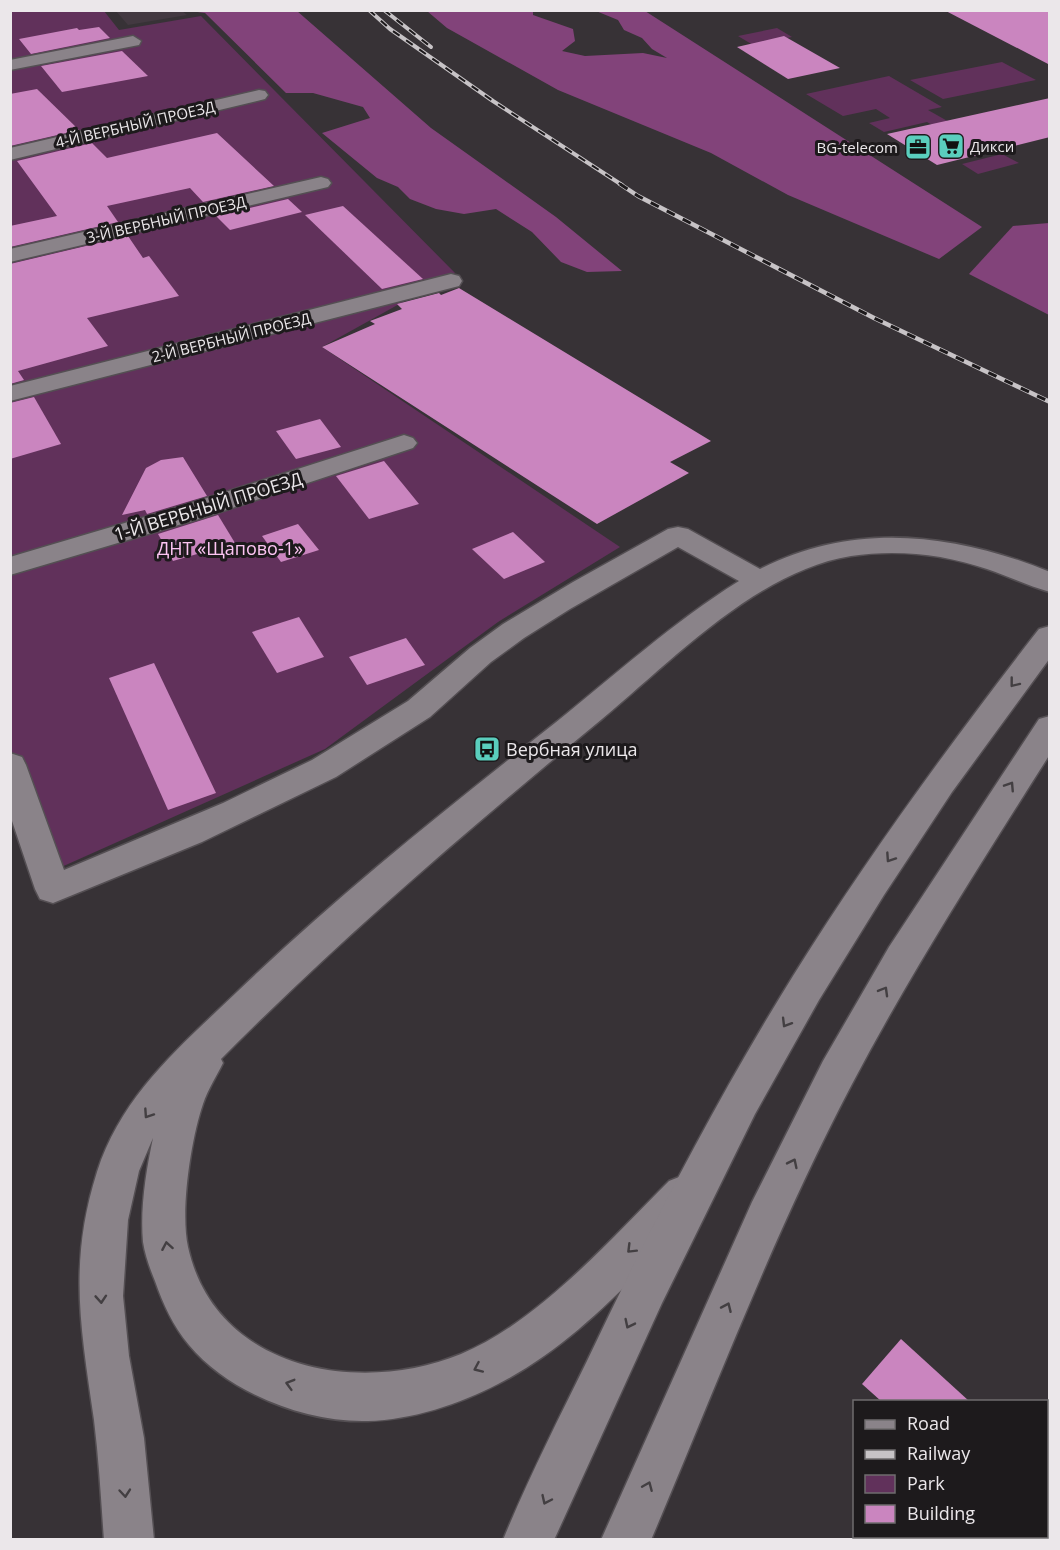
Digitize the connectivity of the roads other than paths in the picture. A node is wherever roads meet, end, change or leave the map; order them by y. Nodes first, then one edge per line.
1 (133, 41) dead end
2 (10, 65) edge
3 (259, 95) dead end
4 (10, 154) edge
5 (321, 183) dead end
6 (10, 256) edge
7 (451, 281) dead end
8 (10, 394) edge
9 (404, 443) dead end
10 (10, 566) edge
11 (760, 581) junction
12 (1050, 583) edge
13 (1050, 636) edge
14 (1050, 727) edge
15 (10, 765) edge
16 (229, 1024) junction
17 (702, 1178) junction
18 (129, 1539) edge
19 (528, 1539) edge
20 (626, 1539) edge

1 - 2 street
3 - 4 street, 4-Й ВЕРБНЫЙ ПРОЕЗД
5 - 6 street, 3-Й ВЕРБНЫЙ ПРОЕЗД
7 - 8 street, 2-Й ВЕРБНЫЙ ПРОЕЗД
9 - 10 street, 1-Й ВЕРБНЫЙ ПРОЕЗД
11 - 12 street
11 - 15 street
11 - 16 street
13 -> 17 street
20 -> 14 street
17 -> 16 street
16 -> 18 street
17 -> 19 street

